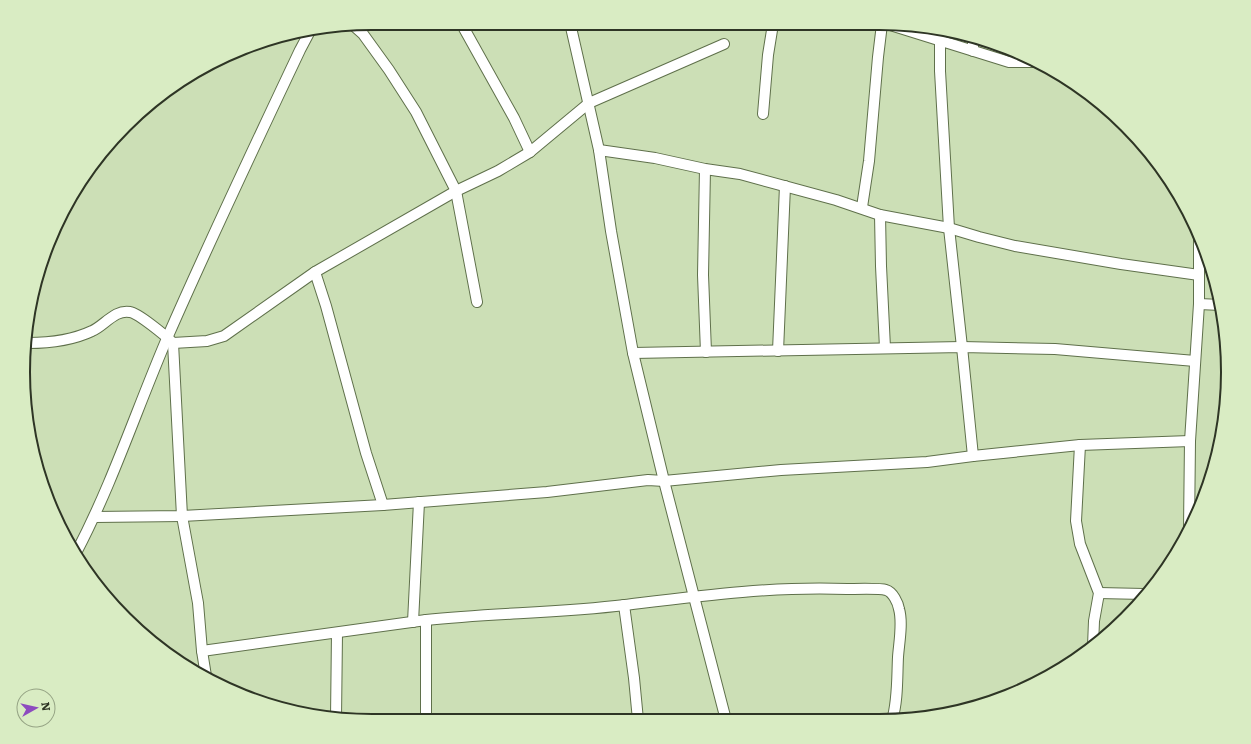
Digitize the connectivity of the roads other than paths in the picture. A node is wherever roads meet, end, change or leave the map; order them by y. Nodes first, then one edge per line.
1 (465, 30) edge
2 (572, 30) edge
3 (772, 30) edge
4 (881, 30) edge
5 (359, 31) edge
6 (912, 32) edge
7 (307, 37) edge
8 (940, 41) junction
9 (973, 43) edge
10 (724, 44) dead end
11 (973, 51) junction
12 (1023, 62) edge
13 (589, 103) junction
14 (763, 114) dead end
15 (599, 150) junction
16 (530, 152) junction
17 (705, 169) junction
18 (785, 186) junction
19 (456, 191) junction
20 (862, 207) junction
21 (880, 214) junction
22 (949, 228) junction
23 (1199, 252) edge
24 (315, 272) junction
25 (1199, 275) junction
26 (477, 302) dead end
27 (1199, 304) junction
28 (1214, 305) edge
29 (170, 340) junction
30 (32, 343) edge
31 (962, 347) junction
32 (885, 348) junction
33 (778, 351) junction
34 (706, 352) junction
35 (633, 353) junction
36 (1195, 361) junction
37 (1190, 441) junction
38 (1080, 445) junction
39 (973, 456) junction
40 (664, 480) junction
41 (419, 502) junction
42 (383, 505) junction
43 (1190, 514) edge
44 (182, 516) junction
45 (95, 517) junction
46 (79, 548) edge
47 (1099, 593) junction
48 (1139, 594) edge
49 (694, 598) junction
50 (624, 605) junction
51 (426, 620) junction
52 (413, 622) junction
53 (337, 633) junction
54 (1093, 638) edge
55 (202, 651) junction
56 (205, 670) edge
57 (336, 712) edge
58 (893, 713) edge
59 (426, 714) edge
60 (637, 714) edge
61 (724, 714) edge

1 - 16 street
2 - 13 street
3 - 14 street
4 - 20 street
5 - 19 street
6 - 8 street
7 - 29 street
8 - 11 street
8 - 22 street
9 - 11 street
10 - 13 street
11 - 12 street
13 - 15 street
13 - 16 street
15 - 17 street
15 - 35 street
16 - 19 street
17 - 18 street
17 - 34 street
18 - 20 street
18 - 33 street
19 - 24 street
19 - 26 street
20 - 21 street
21 - 22 street
21 - 32 street
22 - 25 street
22 - 31 street
23 - 25 street
24 - 29 street
24 - 42 street
25 - 27 street
27 - 28 street
27 - 36 street
29 - 30 street
29 - 44 street
29 - 45 street
31 - 32 street
31 - 36 street
31 - 39 street
32 - 33 street
33 - 34 street
34 - 35 street
35 - 40 street
36 - 37 street
37 - 38 street
37 - 43 street
38 - 39 street
38 - 47 street
39 - 40 street
40 - 41 street
40 - 49 street
41 - 42 street
41 - 52 street
42 - 44 street
44 - 45 street
44 - 55 street
45 - 46 street
47 - 48 street
47 - 54 street
49 - 50 street
49 - 58 street
49 - 61 street
50 - 51 street
50 - 60 street
51 - 52 street
51 - 59 street
52 - 53 street
53 - 55 street
53 - 57 street
55 - 56 street

